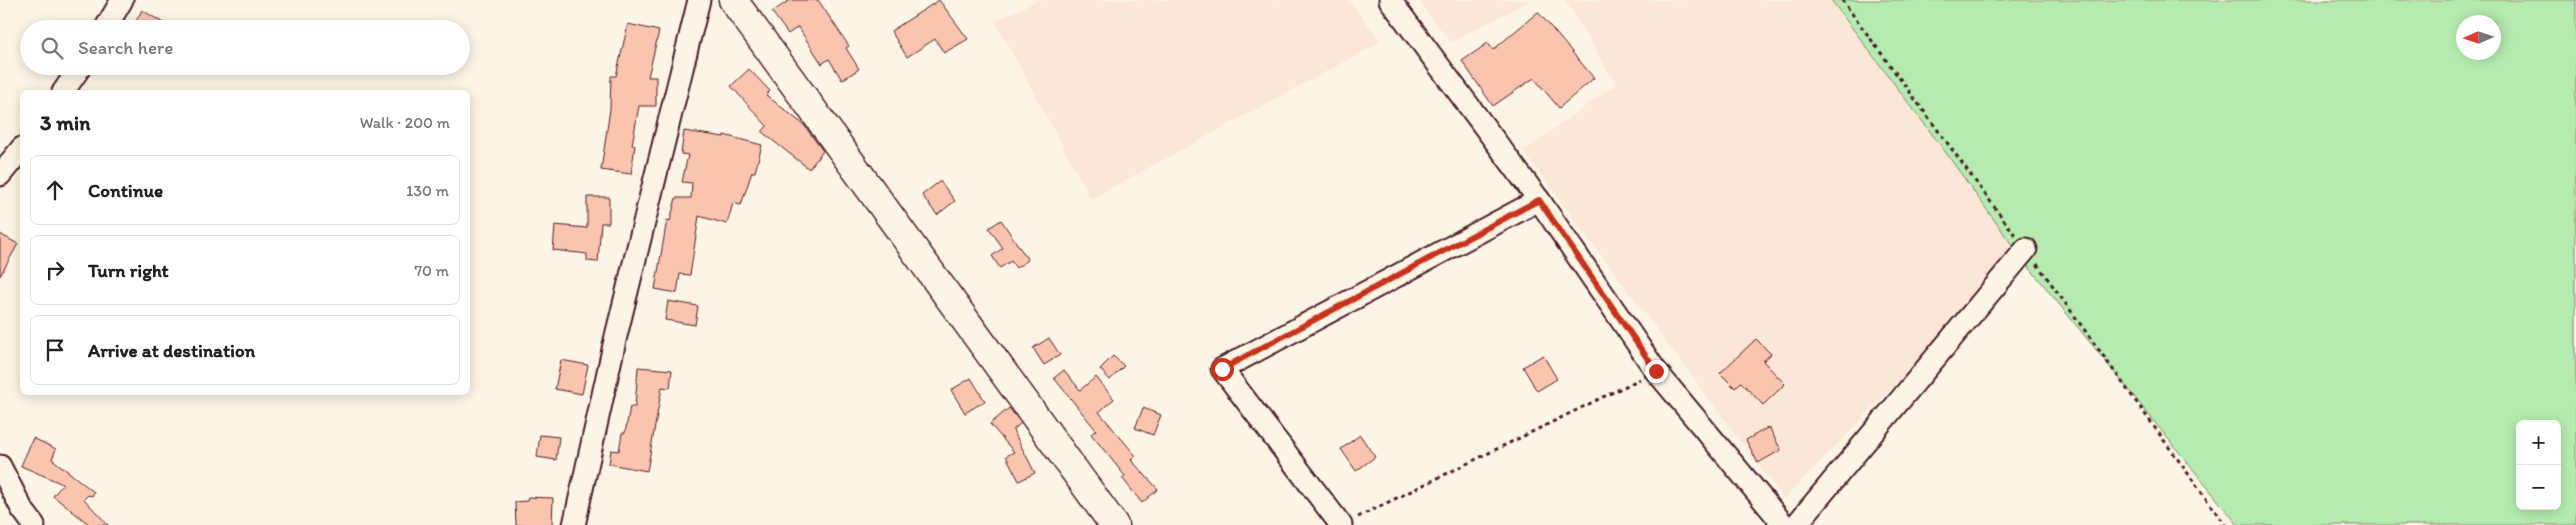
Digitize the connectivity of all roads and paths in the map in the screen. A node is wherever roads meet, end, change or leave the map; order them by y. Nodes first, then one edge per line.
1 (122, 0) edge
2 (698, 0) edge
3 (732, 0) edge
4 (1390, 0) edge
5 (110, 20) edge
6 (75, 75) edge
7 (64, 90) edge
8 (20, 150) edge
9 (0, 175) edge
10 (1539, 200) junction
11 (2026, 250) dead end
12 (1656, 371) junction
13 (0, 466) edge
14 (1346, 523) edge
15 (34, 525) edge
16 (574, 525) edge
17 (1114, 525) edge
18 (1784, 525) edge
19 (1796, 525) edge

1 - 5 street
2 - 16 street
3 - 17 main road
4 - 10 street
6 - 7 street
8 - 9 street
10 - 12 street
10 - 14 street
11 - 19 street
12 - 14 path
12 - 18 street
13 - 15 street

